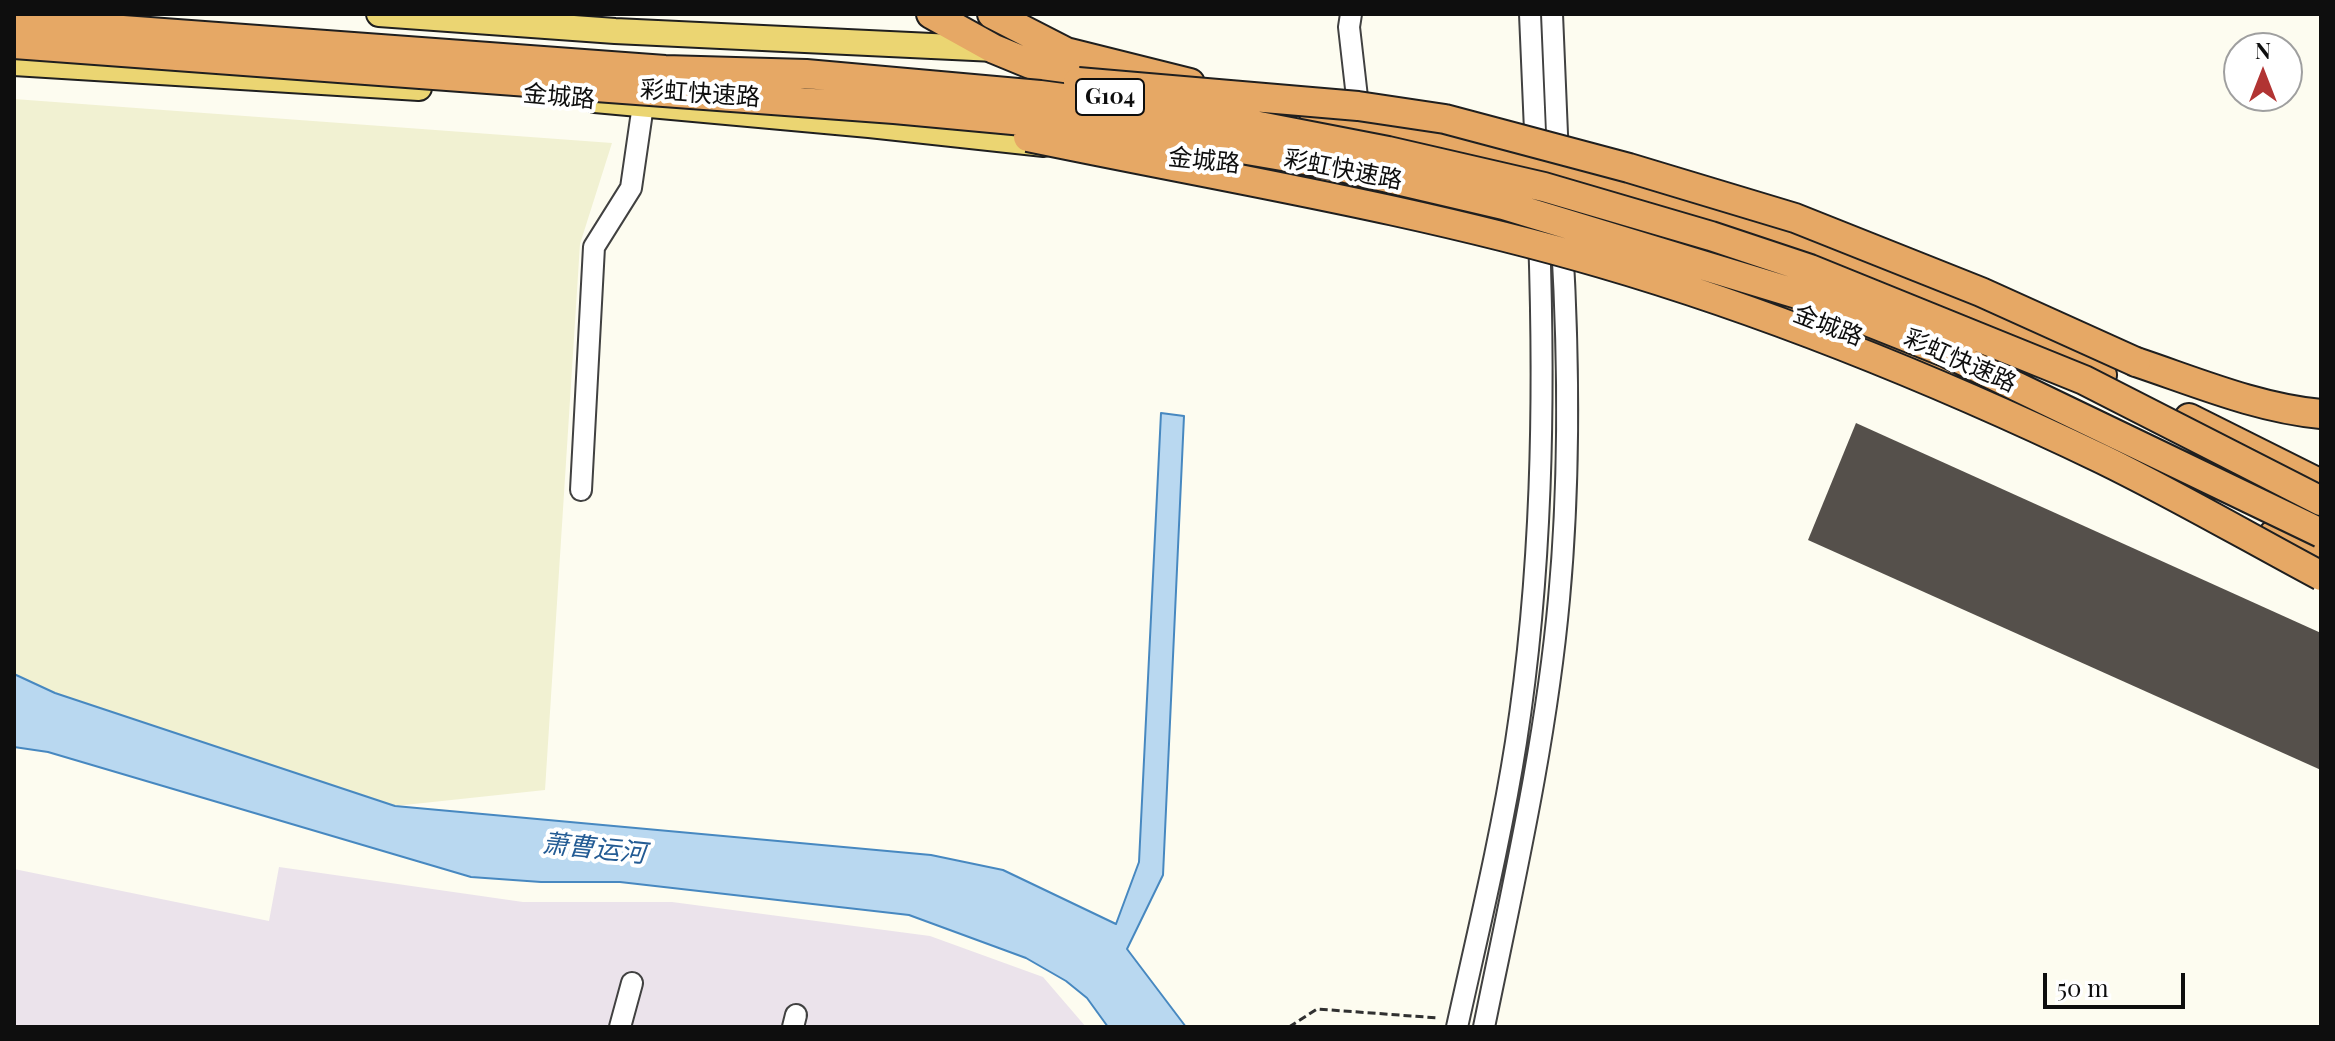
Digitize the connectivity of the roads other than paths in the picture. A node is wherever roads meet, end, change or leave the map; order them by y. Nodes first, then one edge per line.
1 (379, 14) edge
2 (650, 14) edge
3 (931, 14) edge
4 (992, 14) edge
5 (1351, 14) edge
6 (1530, 14) edge
7 (1552, 14) edge
8 (14, 22) edge
9 (615, 31) junction
10 (14, 44) edge
11 (994, 49) junction
12 (1066, 52) junction
13 (14, 63) edge
14 (806, 74) junction
15 (643, 105) junction
16 (1358, 106) junction
17 (894, 109) junction
18 (1547, 162) junction
19 (1293, 171) junction
20 (1551, 235) junction
21 (2321, 414) edge
22 (2321, 484) edge
23 (581, 490) dead end
24 (2321, 501) edge
25 (2321, 533) edge
26 (2321, 560) edge
27 (2321, 576) edge
28 (632, 983) dead end
29 (1458, 1023) edge
30 (620, 1027) edge
31 (1484, 1027) edge

1 - 9 main road
2 - 9 main road
3 - 11 highway, G104
4 - 12 highway, G104
5 - 16 street
6 - 18 street
7 - 18 street
8 - 14 highway, 彩虹快速路, bridge
9 - 11 main road
10 - 17 highway, 彩虹快速路, bridge
11 - 12 main road
11 - 19 highway, G104
12 - 18 highway
13 - 15 main road, 金城路
14 - 16 highway, bridge
14 - 24 highway, 彩虹快速路, bridge
15 - 19 main road, 金城路
15 - 23 street
16 - 21 highway, bridge
17 - 25 highway, 彩虹快速路, bridge
17 - 27 highway, bridge
18 - 20 street
18 - 22 highway
19 - 20 highway, 金城路
20 - 26 highway, 金城路
20 - 29 street
20 - 31 street
28 - 30 street

